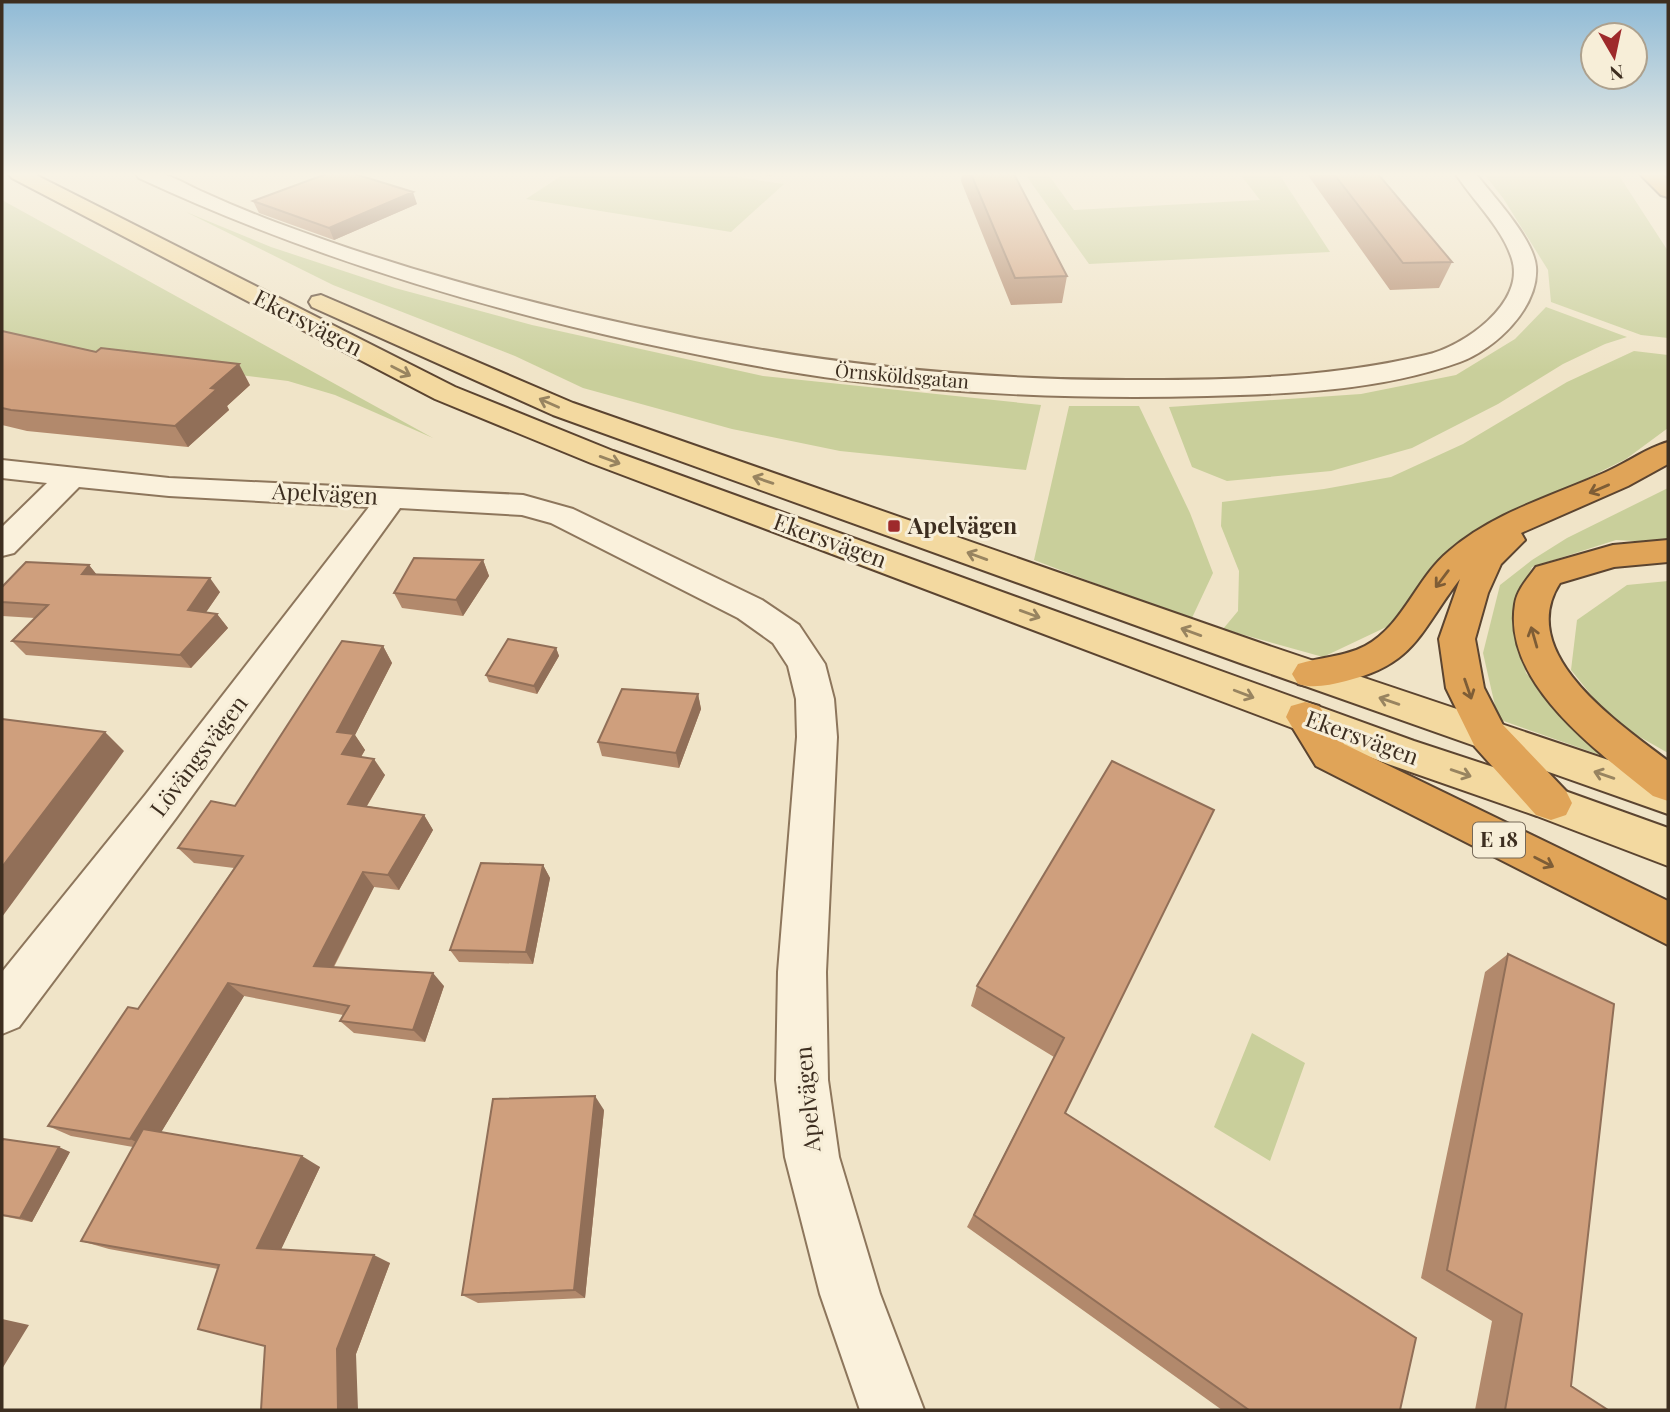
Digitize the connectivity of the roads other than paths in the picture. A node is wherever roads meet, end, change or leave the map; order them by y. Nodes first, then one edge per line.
1 (147, 240) edge
2 (197, 240) edge
3 (302, 240) edge
4 (1514, 240) edge
5 (1668, 451) edge
6 (2, 468) edge
7 (71, 477) junction
8 (392, 498) junction
9 (1538, 514) junction
10 (2, 545) edge
11 (1668, 551) edge
12 (1311, 674) junction
13 (1305, 717) junction
14 (1489, 736) junction
15 (1668, 785) edge
16 (1668, 797) edge
17 (1551, 803) junction
18 (1668, 847) edge
19 (1668, 924) edge
20 (2, 1010) edge
21 (892, 1410) edge

1 -> 13 main road, Ekersvägen
12 -> 2 main road, Ekersvägen
3 - 4 street, Örnsköldsgatan
5 -> 9 highway, E 18
6 - 7 street, Apelvägen
7 - 8 street, Apelvägen
7 - 10 street
8 - 20 street, Lövängsvägen
8 - 21 street, Apelvägen
9 -> 12 highway, E 18
9 -> 14 highway, E 18
15 -> 11 highway
14 -> 12 main road, Ekersvägen
13 -> 17 main road, Ekersvägen
13 -> 19 highway, E 18
16 -> 14 main road, Ekersvägen
14 - 17 highway, E 18
17 - 18 main road, Ekersvägen

